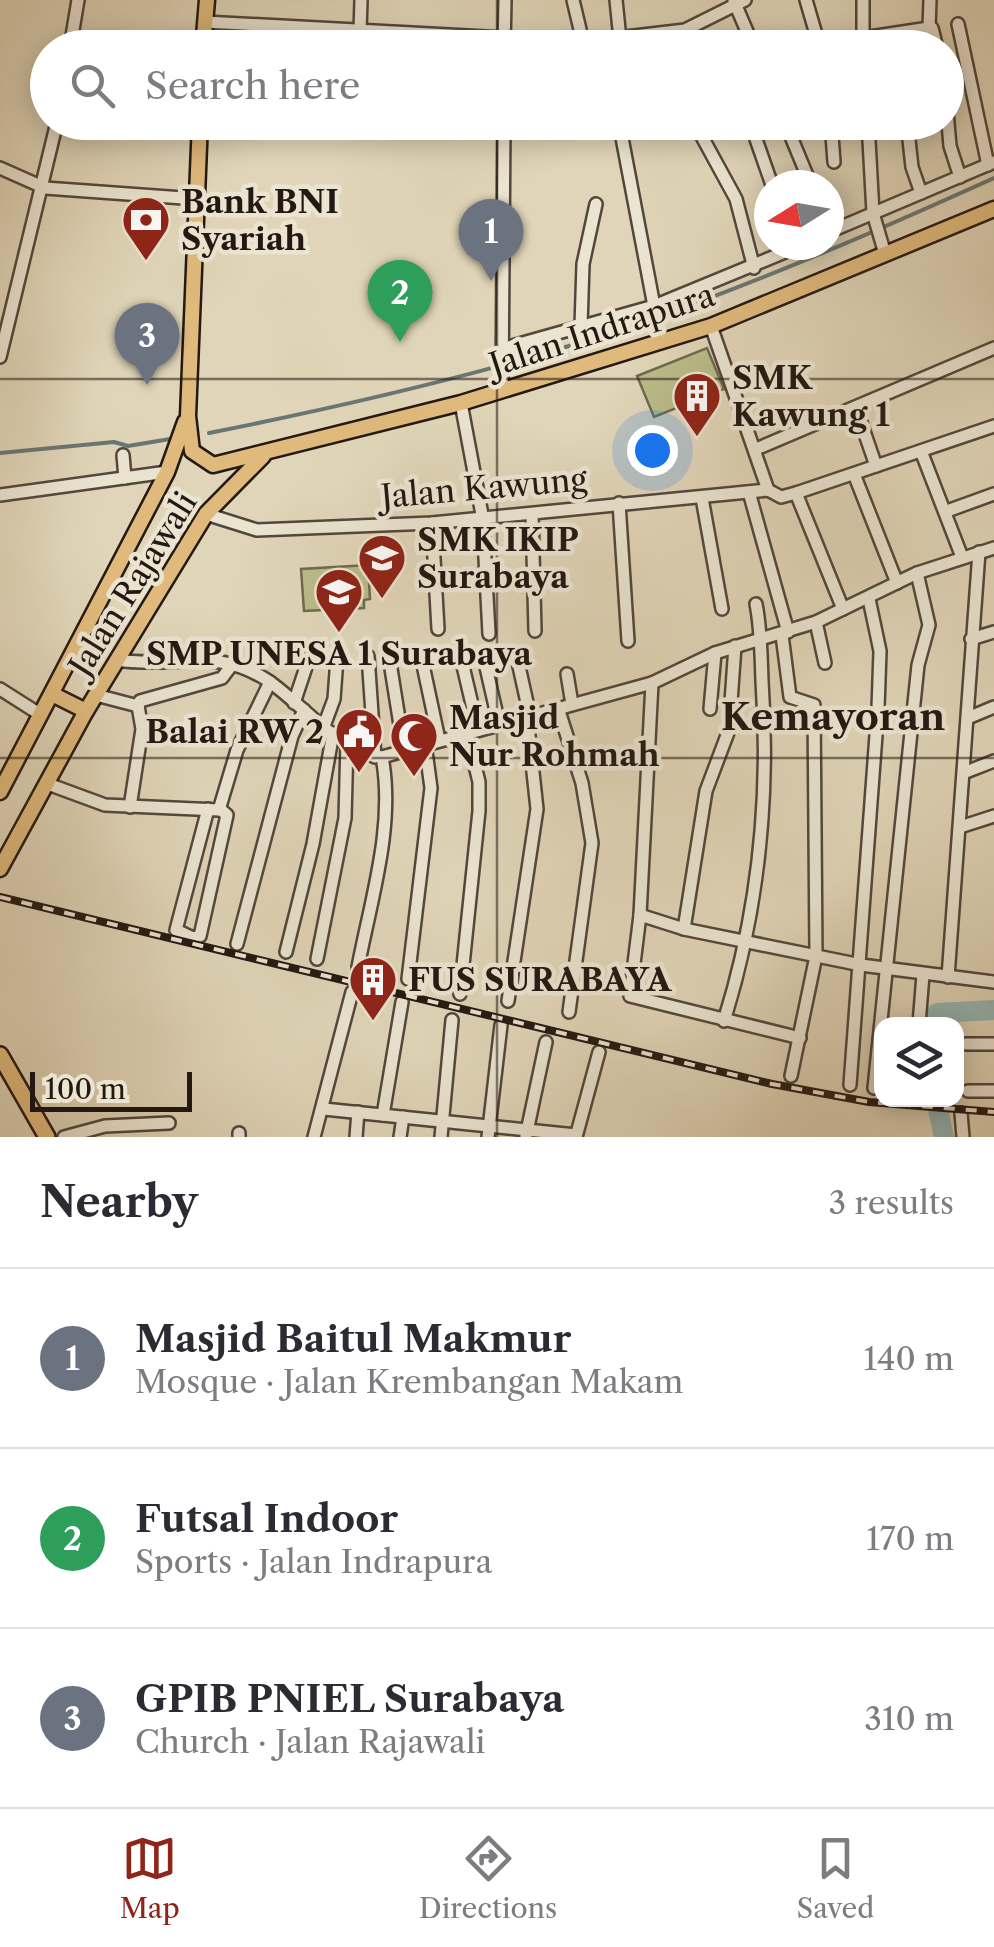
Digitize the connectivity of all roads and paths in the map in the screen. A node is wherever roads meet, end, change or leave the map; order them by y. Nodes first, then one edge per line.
1 (78, 0) edge
2 (206, 0) edge
3 (361, 0) edge
4 (505, 0) edge
5 (573, 0) edge
6 (616, 0) edge
7 (806, 0) edge
8 (863, 0) edge
9 (930, 0) edge
10 (738, 2) edge
11 (204, 22) junction
12 (958, 24) dead end
13 (931, 28) joint
14 (73, 30) edge
15 (204, 30) edge
16 (343, 30) edge
17 (360, 30) edge
18 (504, 30) edge
19 (580, 30) edge
20 (613, 30) edge
21 (682, 30) edge
22 (748, 30) edge
23 (815, 30) edge
24 (863, 30) edge
25 (916, 30) edge
26 (959, 30) edge
27 (964, 49) edge
28 (54, 140) edge
29 (199, 140) edge
30 (504, 140) edge
31 (622, 140) edge
32 (704, 140) edge
33 (756, 140) edge
34 (792, 140) edge
35 (832, 140) edge
36 (869, 140) edge
37 (910, 140) edge
38 (949, 140) edge
39 (834, 162) dead end
40 (991, 164) edge
41 (0, 168) edge
42 (767, 170) edge
43 (805, 170) edge
44 (960, 177) junction
45 (45, 188) junction
46 (922, 193) junction
47 (197, 199) junction
48 (596, 204) dead end
49 (994, 209) edge
50 (874, 217) junction
51 (844, 227) edge
52 (883, 247) junction
53 (767, 260) edge
54 (754, 268) junction
55 (654, 306) junction
56 (5, 314) edge
57 (581, 326) junction
58 (712, 326) junction
59 (994, 348) edge
60 (504, 352) junction
61 (0, 357) edge
62 (502, 390) junction
63 (461, 403) junction
64 (856, 408) junction
65 (188, 416) junction
66 (994, 426) edge
67 (756, 449) junction
68 (272, 450) junction
69 (921, 451) junction
70 (123, 455) dead end
71 (876, 466) junction
72 (167, 472) junction
73 (854, 474) junction
74 (126, 478) junction
75 (768, 490) junction
76 (750, 492) junction
77 (796, 493) junction
78 (994, 494) edge
79 (0, 495) edge
80 (702, 498) junction
81 (619, 504) junction
82 (947, 510) junction
83 (206, 514) junction
84 (532, 514) junction
85 (483, 520) junction
86 (432, 523) junction
87 (994, 548) edge
88 (979, 552) junction
89 (962, 557) junction
90 (917, 572) junction
91 (897, 583) junction
92 (869, 599) junction
93 (756, 604) dead end
94 (722, 609) dead end
95 (843, 609) junction
96 (816, 622) junction
97 (438, 630) dead end
98 (535, 631) dead end
99 (994, 632) edge
100 (489, 634) dead end
101 (785, 634) junction
102 (760, 639) junction
103 (971, 639) junction
104 (628, 641) dead end
105 (735, 646) junction
106 (459, 649) dead end
107 (516, 652) dead end
108 (716, 652) junction
109 (483, 654) dead end
110 (368, 656) dead end
111 (389, 656) dead end
112 (309, 658) dead end
113 (337, 658) dead end
114 (117, 660) junction
115 (234, 662) junction
116 (825, 663) dead end
117 (423, 665) dead end
118 (566, 674) dead end
119 (270, 682) junction
120 (652, 683) junction
121 (0, 689) edge
122 (52, 694) junction
123 (96, 695) junction
124 (572, 704) junction
125 (138, 706) junction
126 (299, 706) junction
127 (994, 707) edge
128 (558, 708) junction
129 (710, 708) dead end
130 (86, 711) junction
131 (41, 715) junction
132 (528, 716) junction
133 (970, 717) junction
134 (499, 724) junction
135 (328, 730) junction
136 (472, 731) junction
137 (439, 740) junction
138 (346, 742) junction
139 (425, 744) junction
140 (404, 750) junction
141 (378, 757) junction
142 (994, 761) edge
143 (5, 771) edge
144 (966, 772) junction
145 (48, 784) junction
146 (0, 792) edge
147 (130, 807) junction
148 (215, 809) junction
149 (994, 816) edge
150 (960, 827) junction
151 (0, 869) edge
152 (640, 915) junction
153 (684, 930) junction
154 (237, 944) dead end
155 (748, 944) junction
156 (286, 952) dead end
157 (816, 956) junction
158 (316, 959) dead end
159 (860, 966) junction
160 (358, 968) dead end
161 (888, 969) junction
162 (923, 976) junction
163 (948, 977) junction
164 (408, 980) dead end
165 (994, 982) edge
166 (352, 992) dead end
167 (460, 994) dead end
168 (508, 1001) dead end
169 (402, 1002) dead end
170 (569, 1012) dead end
171 (882, 1017) edge
172 (920, 1017) edge
173 (452, 1020) dead end
174 (724, 1021) junction
175 (501, 1025) dead end
176 (800, 1038) junction
177 (546, 1042) dead end
178 (966, 1044) dead end
179 (994, 1044) edge
180 (599, 1052) dead end
181 (0, 1053) edge
182 (791, 1076) dead end
183 (850, 1084) dead end
184 (968, 1091) dead end
185 (994, 1091) edge
186 (324, 1109) junction
187 (358, 1112) junction
188 (961, 1112) dead end
189 (383, 1115) junction
190 (402, 1117) junction
191 (442, 1120) junction
192 (168, 1123) dead end
193 (489, 1130) edge
194 (526, 1133) edge
195 (576, 1136) edge
196 (47, 1137) edge
197 (64, 1137) edge
198 (314, 1137) edge
199 (356, 1137) edge
200 (400, 1137) edge
201 (440, 1137) edge
202 (963, 1137) edge

1 - 14 street
2 - 11 main road
3 - 17 street
4 - 18 street
5 - 19 street
6 - 20 street
7 - 23 street
8 - 24 street
9 - 13 street
10 - 21 street
10 - 22 street
11 - 15 main road
11 - 16 street
12 - 26 street
13 - 25 street
27 - 40 street
28 - 45 street
29 - 47 main road, Jalan Rajawali
30 - 60 street
31 - 55 street
32 - 54 street
33 - 42 street
34 - 43 street
35 - 39 street
36 - 50 street
37 - 46 street
38 - 44 street
40 - 44 street
41 - 45 street
44 - 46 street
45 - 47 street
45 - 56 street
46 - 50 street
47 - 65 main road, Jalan Rajawali
48 - 57 street
49 - 52 main road, Jalan Indrapura
50 - 51 street
50 - 52 street
52 - 58 main road, Jalan Indrapura
53 - 54 street
54 - 55 street
55 - 57 street
56 - 61 street
57 - 60 street
58 - 62 main road, Jalan Indrapura
58 - 67 street
59 - 64 street
60 - 62 street
62 - 63 main road, Jalan Indrapura
63 - 68 main road, Jalan Indrapura
63 - 85 street
64 - 67 street
64 - 71 street
65 - 68 main road, Jalan Rajawali
65 - 72 main road, Jalan Rajawali
66 - 69 street
67 - 75 street
68 - 83 main road, Jalan Rajawali
69 - 71 street
69 - 82 street
70 - 74 street
71 - 73 street
72 - 74 street
72 - 122 main road, Jalan Rajawali
73 - 77 street
73 - 91 street
74 - 79 street
75 - 76 street, Jalan Kawung
75 - 77 street, Jalan Kawung
76 - 80 street, Jalan Kawung
76 - 101 street
77 - 95 street
78 - 82 street
80 - 81 street, Jalan Kawung
80 - 94 street
81 - 84 street, Jalan Kawung
81 - 104 street
82 - 89 street
83 - 86 street, Jalan Kawung
83 - 114 main road, Jalan Rajawali
84 - 85 street, Jalan Kawung
84 - 98 street
85 - 86 street, Jalan Kawung
85 - 100 street
86 - 97 street
87 - 88 street
88 - 89 street
88 - 103 street
89 - 90 street
90 - 91 street
90 - 161 street
91 - 92 street
92 - 95 street
92 - 159 street
93 - 102 street
95 - 96 street
96 - 101 street
96 - 116 street
99 - 103 street
101 - 102 street
101 - 157 street
102 - 105 street
102 - 155 street
103 - 133 street
105 - 108 street
105 - 153 street
106 - 136 street
107 - 132 street
108 - 120 street
108 - 129 street
109 - 134 street
110 - 141 street
111 - 140 street
112 - 126 street
113 - 135 street
114 - 115 street
114 - 123 main road, Jalan Rajawali
115 - 119 street
115 - 125 street
117 - 137 street
118 - 124 street
119 - 126 street
119 - 148 street
120 - 124 street
120 - 152 street
121 - 131 street
122 - 130 main road
122 - 131 main road, Jalan Rajawali
123 - 125 street
123 - 130 main road, Jalan Rajawali
124 - 128 street
125 - 147 street
126 - 135 street
126 - 154 street
127 - 133 street
128 - 132 street
128 - 170 street
130 - 145 main road, Jalan Rajawali
131 - 143 main road, Jalan Rajawali
132 - 134 street
132 - 168 street
133 - 144 street
134 - 136 street
135 - 138 street
135 - 156 street
136 - 137 street
136 - 167 street
137 - 139 street
138 - 141 street
138 - 158 street
139 - 140 street
139 - 164 street
140 - 141 street
141 - 160 street
142 - 144 street
143 - 146 main road, Jalan Rajawali
144 - 150 street
145 - 147 street
145 - 151 main road, Jalan Rajawali
147 - 148 street
148 - 148 street
149 - 150 street
150 - 163 street
152 - 153 street
152 - 174 street
153 - 155 street
155 - 157 street
155 - 174 street
157 - 159 street
157 - 176 street
159 - 161 street
159 - 183 street
161 - 162 street
161 - 171 street
162 - 163 street
162 - 172 street
163 - 165 street
166 - 186 street
169 - 189 street
173 - 191 street
174 - 176 street
175 - 193 street
176 - 182 street
177 - 194 street
178 - 179 street
180 - 195 street
181 - 196 highway
184 - 185 street
186 - 187 street
186 - 198 street
187 - 189 street
187 - 199 street
188 - 202 street
189 - 190 street
190 - 191 street
190 - 200 street
191 - 193 street
191 - 201 street
192 - 197 street
193 - 194 street
194 - 195 street

